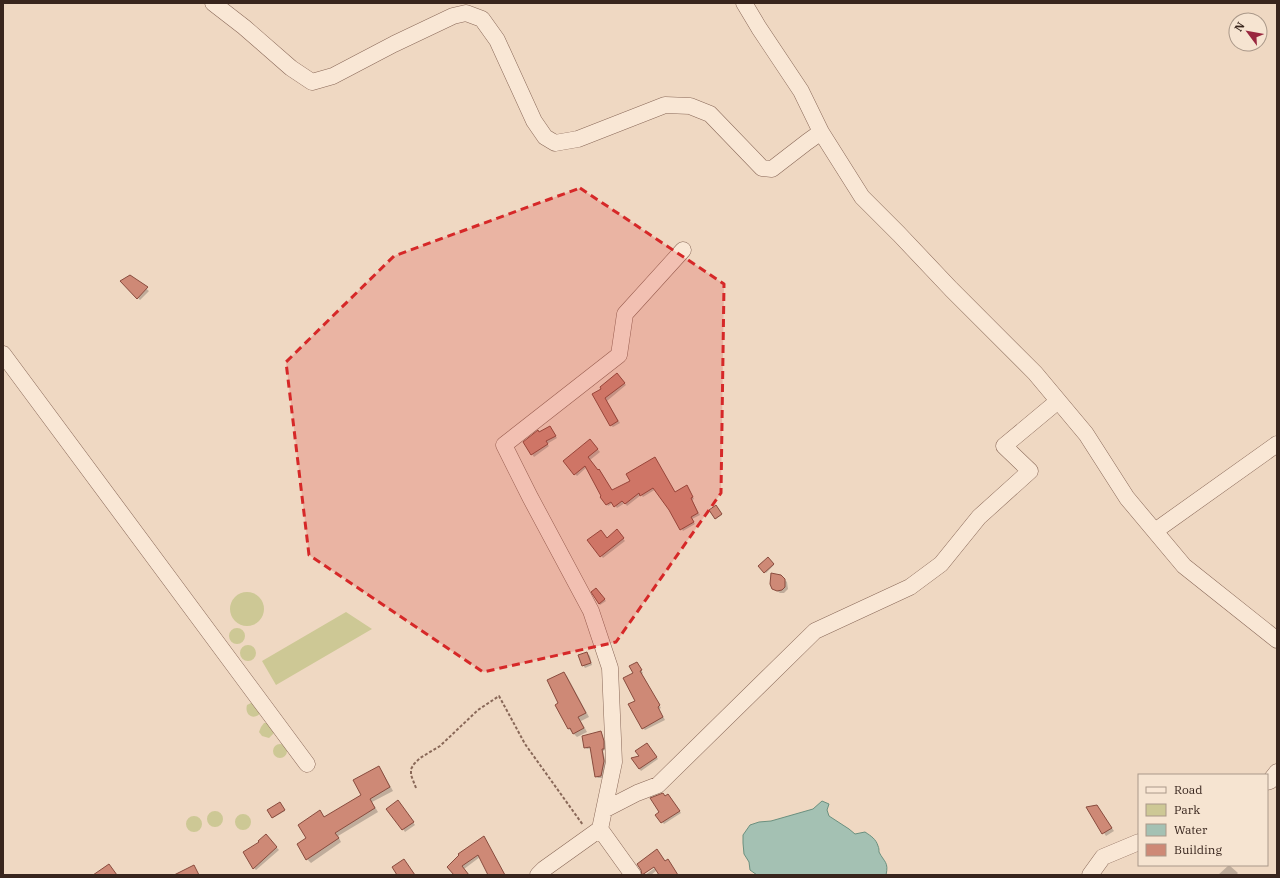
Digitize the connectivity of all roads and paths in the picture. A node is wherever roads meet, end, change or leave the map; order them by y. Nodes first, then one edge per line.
1 (213, 3) edge
2 (744, 3) edge
3 (820, 132) junction
4 (683, 250) dead end
5 (3, 354) edge
6 (1058, 401) junction
7 (1277, 444) edge
8 (1155, 531) junction
9 (1277, 640) edge
10 (307, 764) dead end
11 (1277, 772) edge
12 (1268, 782) edge
13 (416, 788) dead end
14 (604, 810) junction
15 (595, 832) junction
16 (1138, 842) edge
17 (538, 875) edge
18 (633, 875) edge
19 (1090, 875) edge

1 - 3 street
2 - 3 street
3 - 6 street
4 - 14 street
5 - 10 street
6 - 8 street
6 - 14 street
7 - 8 street
8 - 9 street
11 - 12 street
13 - 15 path
14 - 15 street
15 - 17 street
15 - 18 street
16 - 19 street

